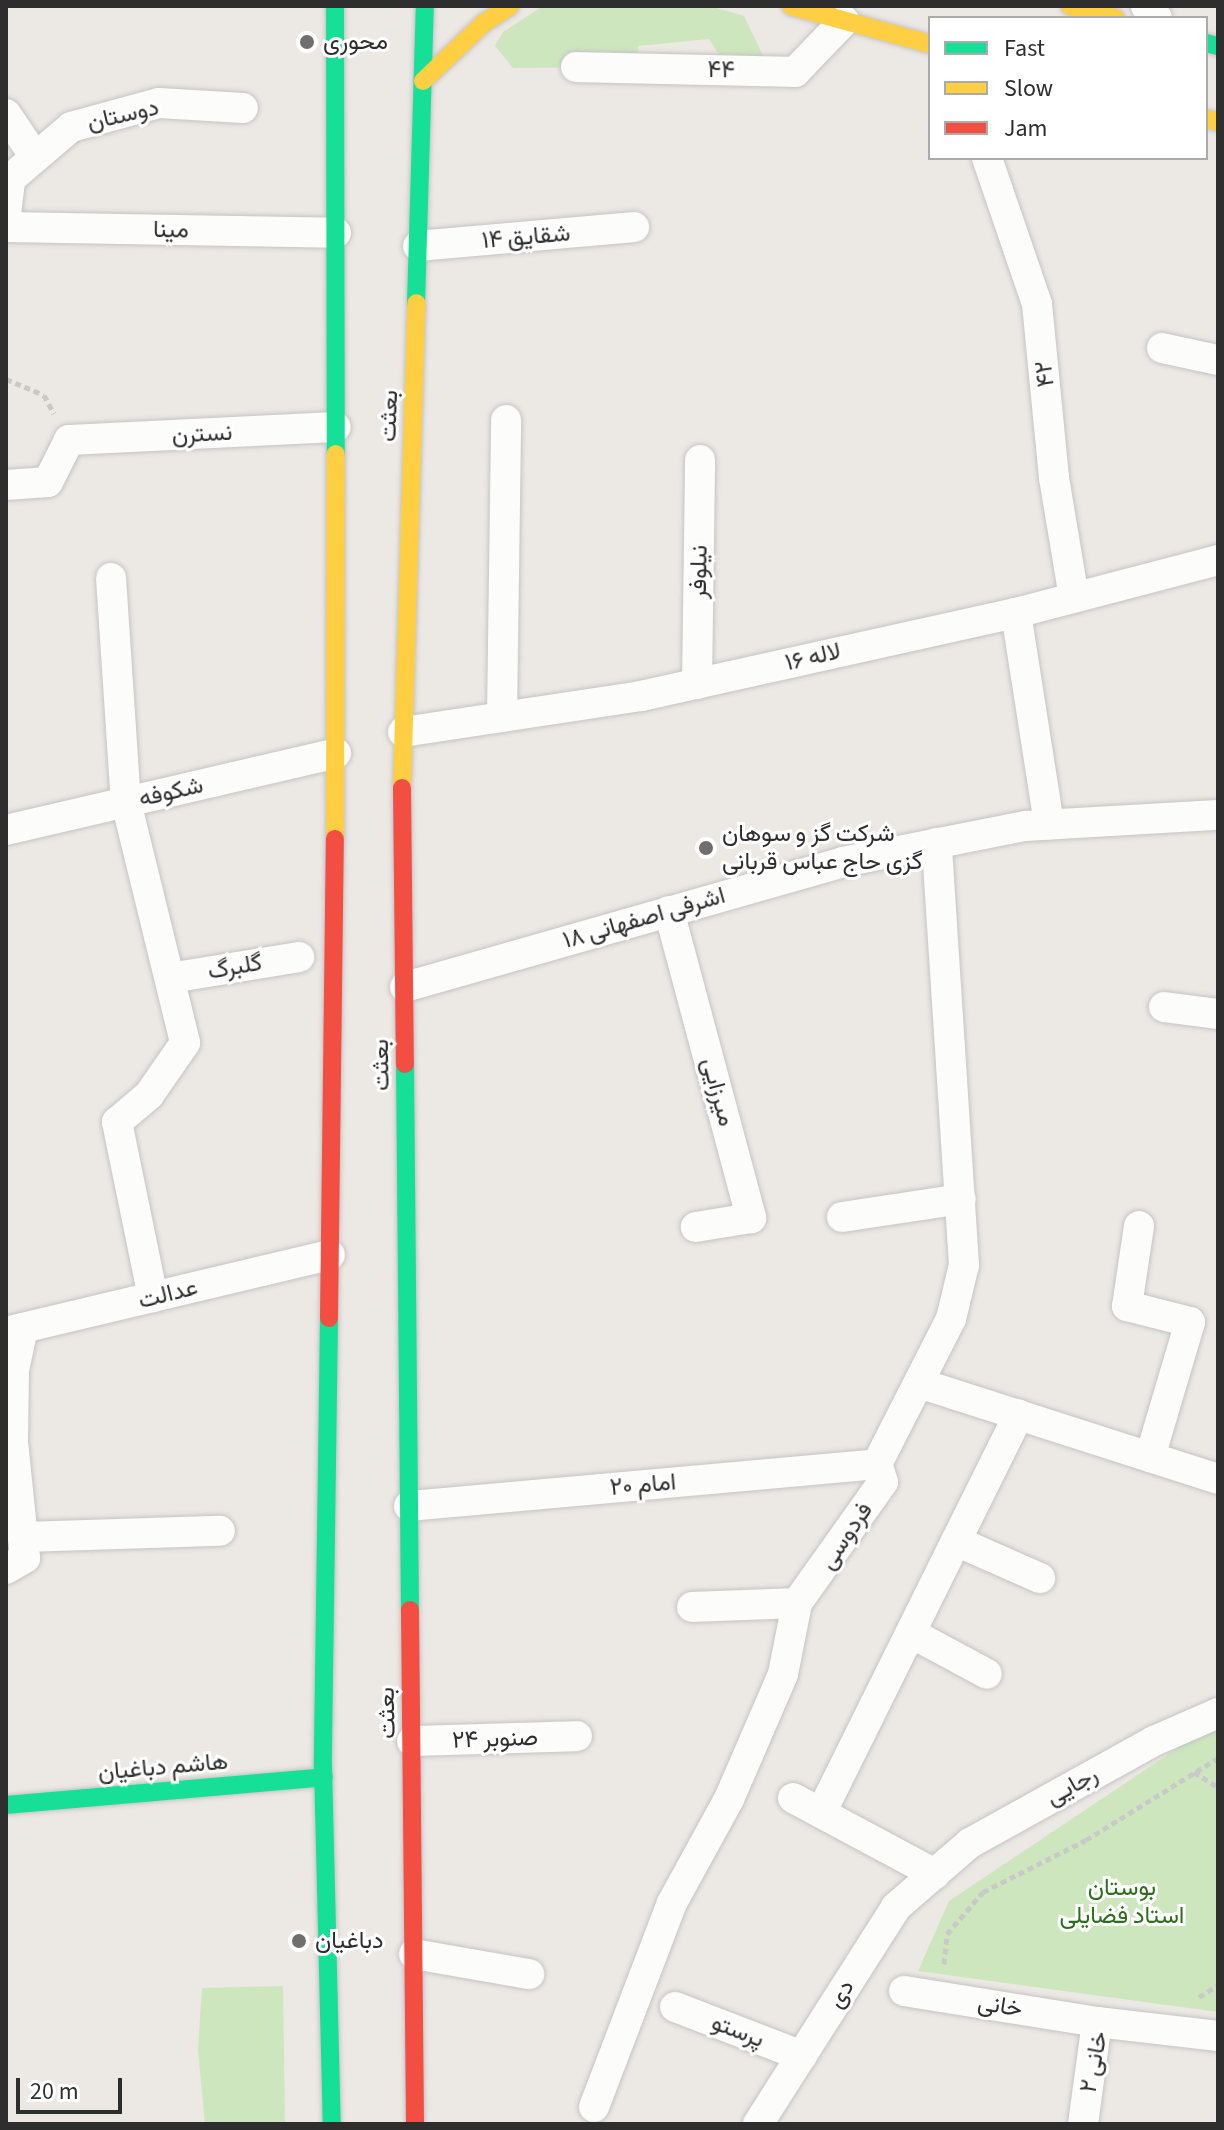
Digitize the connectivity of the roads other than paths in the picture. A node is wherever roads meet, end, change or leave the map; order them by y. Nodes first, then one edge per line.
1 (335, 6) edge
2 (425, 6) edge
3 (510, 6) edge
4 (791, 6) edge
5 (1070, 6) edge
6 (1108, 16) edge
7 (844, 21) junction
8 (928, 43) edge
9 (576, 67) dead end
10 (423, 81) junction
11 (243, 108) dead end
12 (6, 114) edge
13 (35, 157) junction
14 (988, 160) edge
15 (6, 214) edge
16 (6, 227) edge
17 (634, 227) dead end
18 (336, 233) junction
19 (418, 246) junction
20 (1162, 348) dead end
21 (1218, 360) edge
22 (506, 420) dead end
23 (336, 427) junction
24 (700, 460) dead end
25 (6, 485) edge
26 (1218, 560) edge
27 (111, 578) dead end
28 (1074, 597) junction
29 (1016, 613) junction
30 (697, 684) junction
31 (502, 717) junction
32 (403, 732) junction
33 (336, 753) junction
34 (126, 802) junction
35 (1218, 815) edge
36 (1049, 824) junction
37 (6, 830) edge
38 (937, 843) junction
39 (669, 911) junction
40 (299, 957) dead end
41 (170, 978) junction
42 (405, 987) junction
43 (1164, 1007) dead end
44 (1218, 1014) edge
45 (961, 1199) junction
46 (842, 1217) dead end
47 (1139, 1226) dead end
48 (696, 1227) dead end
49 (330, 1255) junction
50 (153, 1297) junction
51 (15, 1330) edge
52 (919, 1383) junction
53 (1019, 1415) junction
54 (1150, 1457) junction
55 (877, 1464) junction
56 (1218, 1479) edge
57 (409, 1506) junction
58 (220, 1531) dead end
59 (24, 1537) junction
60 (956, 1541) junction
61 (6, 1569) edge
62 (1040, 1578) dead end
63 (797, 1603) junction
64 (692, 1607) dead end
65 (911, 1633) junction
66 (987, 1674) dead end
67 (1218, 1713) edge
68 (577, 1736) dead end
69 (412, 1741) junction
70 (324, 1777) junction
71 (793, 1798) dead end
72 (6, 1805) edge
73 (821, 1813) junction
74 (935, 1874) junction
75 (414, 1954) junction
76 (529, 1974) dead end
77 (904, 1991) dead end
78 (675, 2007) dead end
79 (1097, 2022) junction
80 (1218, 2036) edge
81 (802, 2056) junction
82 (594, 2107) dead end
83 (332, 2124) edge
84 (415, 2124) edge
85 (758, 2124) edge
86 (1083, 2124) edge

1 - 18 main road, بعثت
2 - 10 main road, بعثت
3 - 10 main road
4 - 7 main road
5 - 6 main road
7 - 8 main road
7 - 9 street, ۴۴
10 - 19 main road, بعثت
11 - 13 street, دوستان
12 - 13 street
13 - 15 street, دوستان
14 - 28 street, ۴۲
16 - 18 street, مینا
17 - 19 street, شقایق ۱۴
18 - 23 main road, بعثت
19 - 32 main road, بعثت
20 - 21 street
22 - 31 street
23 - 25 street, نسترن
23 - 33 main road, بعثت
24 - 30 street, نیلوفر
26 - 28 street, لاله ۱۶
27 - 34 street
28 - 29 street, لاله ۱۶
29 - 30 street, لاله ۱۶
29 - 36 street
30 - 31 street, لاله ۱۶
31 - 32 street, لاله ۱۶
32 - 42 main road, بعثت
33 - 34 street, شکوفه
33 - 49 main road, بعثت
34 - 37 street, شکوفه
34 - 41 street
35 - 36 street, اشرفی اصفهانی ۱۸
36 - 38 street, اشرفی اصفهانی ۱۸
38 - 39 street, اشرفی اصفهانی ۱۸
38 - 45 street, فردوسی
39 - 42 street, اشرفی اصفهانی ۱۸
39 - 48 street, میرزایی
40 - 41 street, گلبرگ
41 - 50 street
42 - 57 main road, بعثت
43 - 44 street
45 - 46 street
45 - 52 street, فردوسی
47 - 54 street
49 - 50 street, عدالت
49 - 70 main road, بعثت
50 - 51 street, عدالت
51 - 59 street
52 - 53 street
52 - 55 street, فردوسی
53 - 54 street
53 - 60 street
54 - 56 street
55 - 57 street, امام ۲۰
55 - 63 street, فردوسی
57 - 69 main road, بعثت
58 - 59 street
59 - 61 street
60 - 62 street
60 - 65 street
63 - 64 street
63 - 82 street, فردوسی
65 - 66 street
65 - 73 street
67 - 74 street, رجایی
68 - 69 street, صنوبر ۲۴
69 - 75 main road, بعثت
70 - 72 main road, هاشم دباغیان
70 - 83 main road, بعثت
71 - 73 street
73 - 74 street
74 - 81 street, دی
75 - 76 street
75 - 84 main road, بعثت
77 - 79 street, خانی
78 - 81 street, پرستو
79 - 80 street, خانی ۲
79 - 86 street, خانی ۲
81 - 85 street, دی

